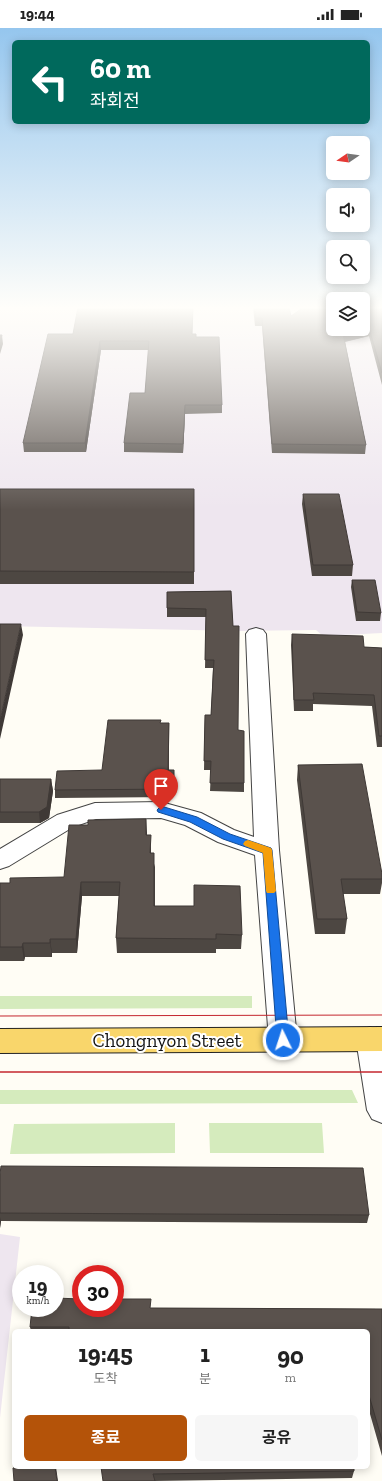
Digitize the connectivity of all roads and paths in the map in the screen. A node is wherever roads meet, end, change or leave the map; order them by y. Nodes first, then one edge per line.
1 (256, 634) dead end
2 (267, 850) junction
3 (0, 860) edge
4 (376, 1039) edge
5 (0, 1040) edge
6 (283, 1040) junction
7 (382, 1110) edge

1 - 2 street
2 - 3 street
2 - 6 street
4 - 6 main road, Chongnyon Street
4 - 7 street
5 - 6 main road, Chongnyon Street

